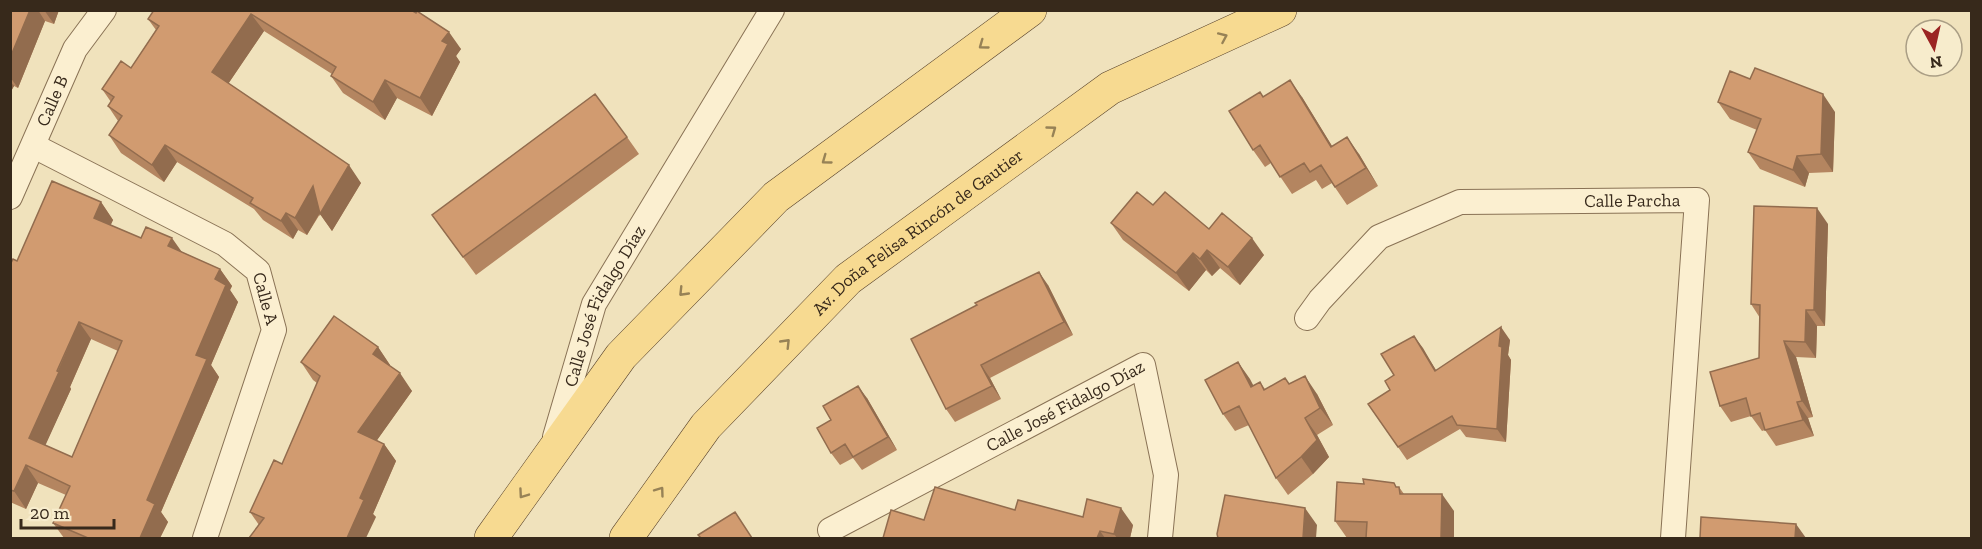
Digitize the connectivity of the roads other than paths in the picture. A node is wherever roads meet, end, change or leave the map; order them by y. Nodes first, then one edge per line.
1 (104, 10) edge
2 (771, 10) edge
3 (1030, 10) edge
4 (1280, 10) edge
5 (34, 146) junction
6 (10, 197) edge
7 (1306, 318) dead end
8 (549, 457) junction
9 (830, 530) dead end
10 (204, 538) edge
11 (491, 538) edge
12 (626, 538) edge
13 (1160, 538) edge
14 (1673, 538) edge

1 - 5 street, Calle B
2 - 8 street, Calle José Fidalgo Díaz
3 -> 8 main road
12 -> 4 main road, Av. Doña Felisa Rincón de Gautier
5 - 6 street, Calle B
5 - 10 street, Calle A
7 - 14 street, Calle Parcha
8 -> 11 main road
9 - 13 street, Calle José Fidalgo Díaz

